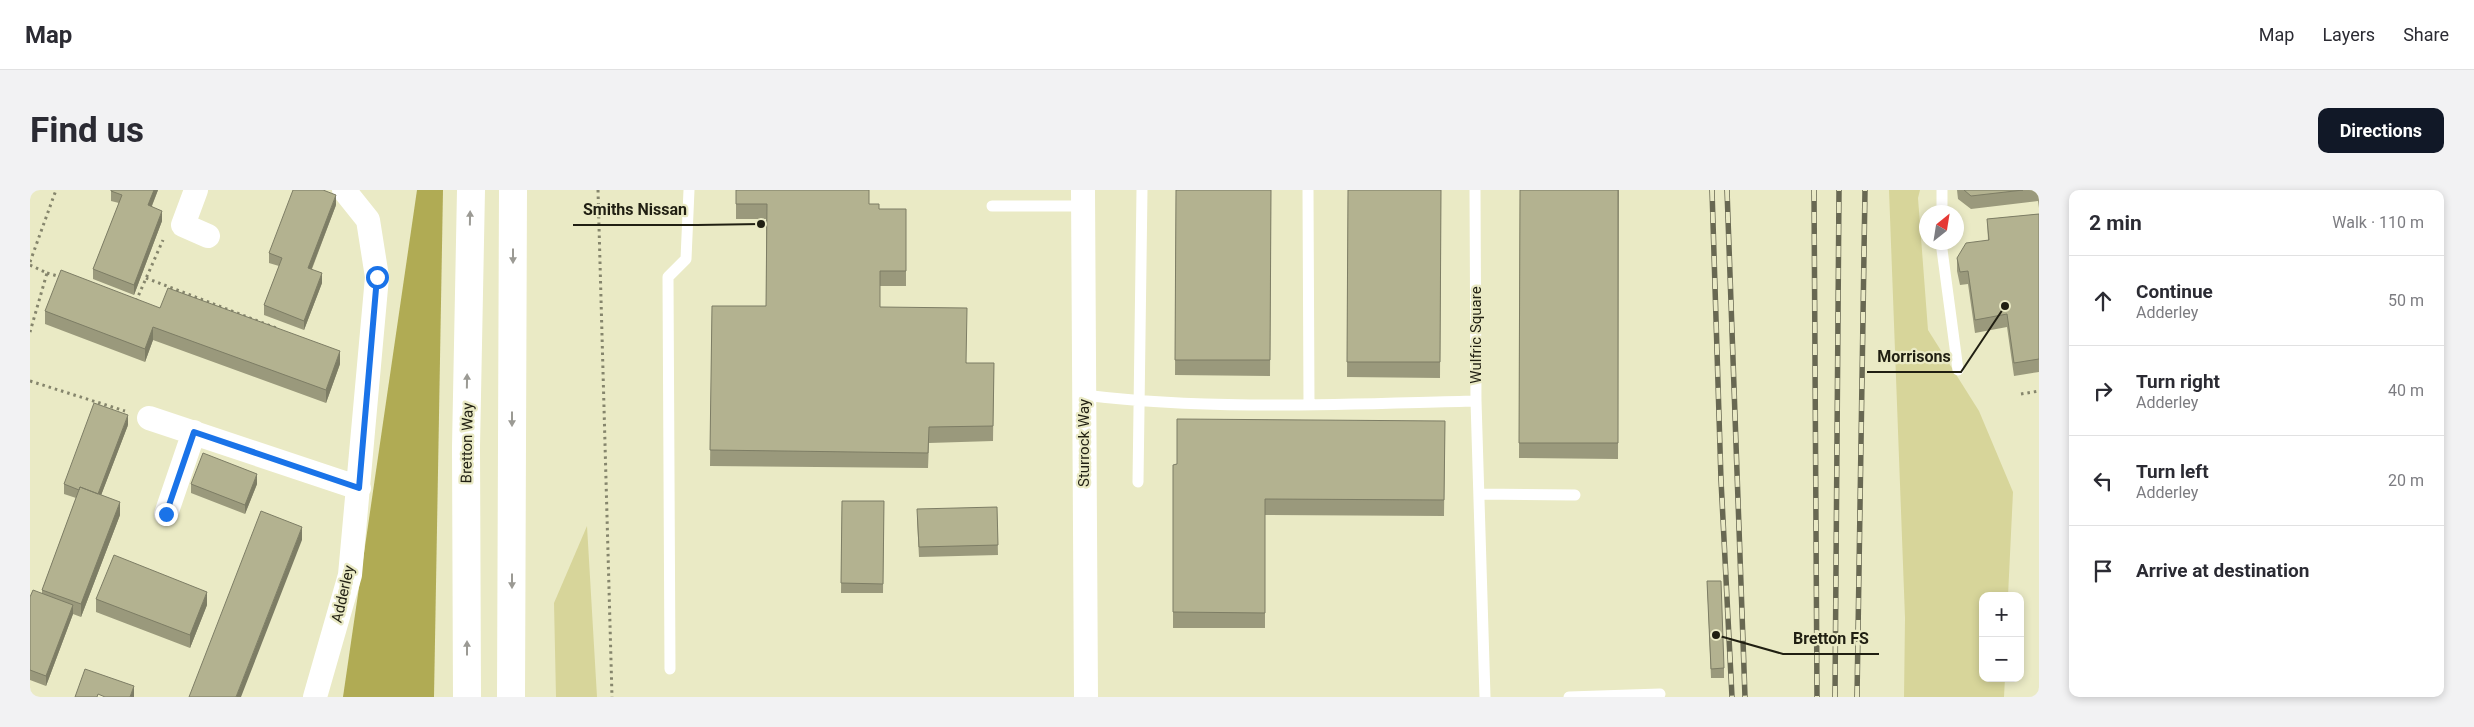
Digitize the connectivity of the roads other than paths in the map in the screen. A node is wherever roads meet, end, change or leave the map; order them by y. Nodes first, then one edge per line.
1 (196, 190) edge
2 (344, 190) edge
3 (471, 190) edge
4 (513, 190) edge
5 (689, 190) edge
6 (1142, 190) edge
7 (1308, 190) edge
8 (1475, 190) edge
9 (1942, 190) edge
10 (1083, 198) edge
11 (1942, 205) edge
12 (992, 206) dead end
13 (208, 236) dead end
14 (1942, 250) edge
15 (1958, 370) dead end
16 (1084, 395) junction
17 (1476, 401) junction
18 (1137, 402) junction
19 (1309, 405) junction
20 (149, 418) road end
21 (194, 432) junction
22 (1138, 482) dead end
23 (359, 488) junction
24 (1479, 494) junction
25 (1575, 496) dead end
26 (166, 514) dead end
27 (670, 669) dead end
28 (1660, 694) dead end
29 (315, 697) edge
30 (467, 697) edge
31 (511, 697) edge
32 (1086, 697) edge
33 (1485, 697) edge
34 (1569, 697) edge

1 - 13 street
2 - 23 street, Adderley
30 -> 3 street, Bretton Way
4 -> 31 street
5 - 27 lane
6 - 18 lane
7 - 19 lane
8 - 17 lane, Wulfric Square
9 - 11 lane
10 - 12 lane
10 - 16 street, Sturrock Way
14 - 15 lane
16 - 18 lane, Wulfric Square
16 - 32 street, Sturrock Way
17 - 19 lane, Wulfric Square
17 - 24 lane
18 - 19 lane, Wulfric Square
18 - 22 lane
20 - 21 street
21 - 23 street
21 - 26 street
23 - 29 street, Adderley
24 - 25 lane
24 - 33 lane
28 - 34 lane

